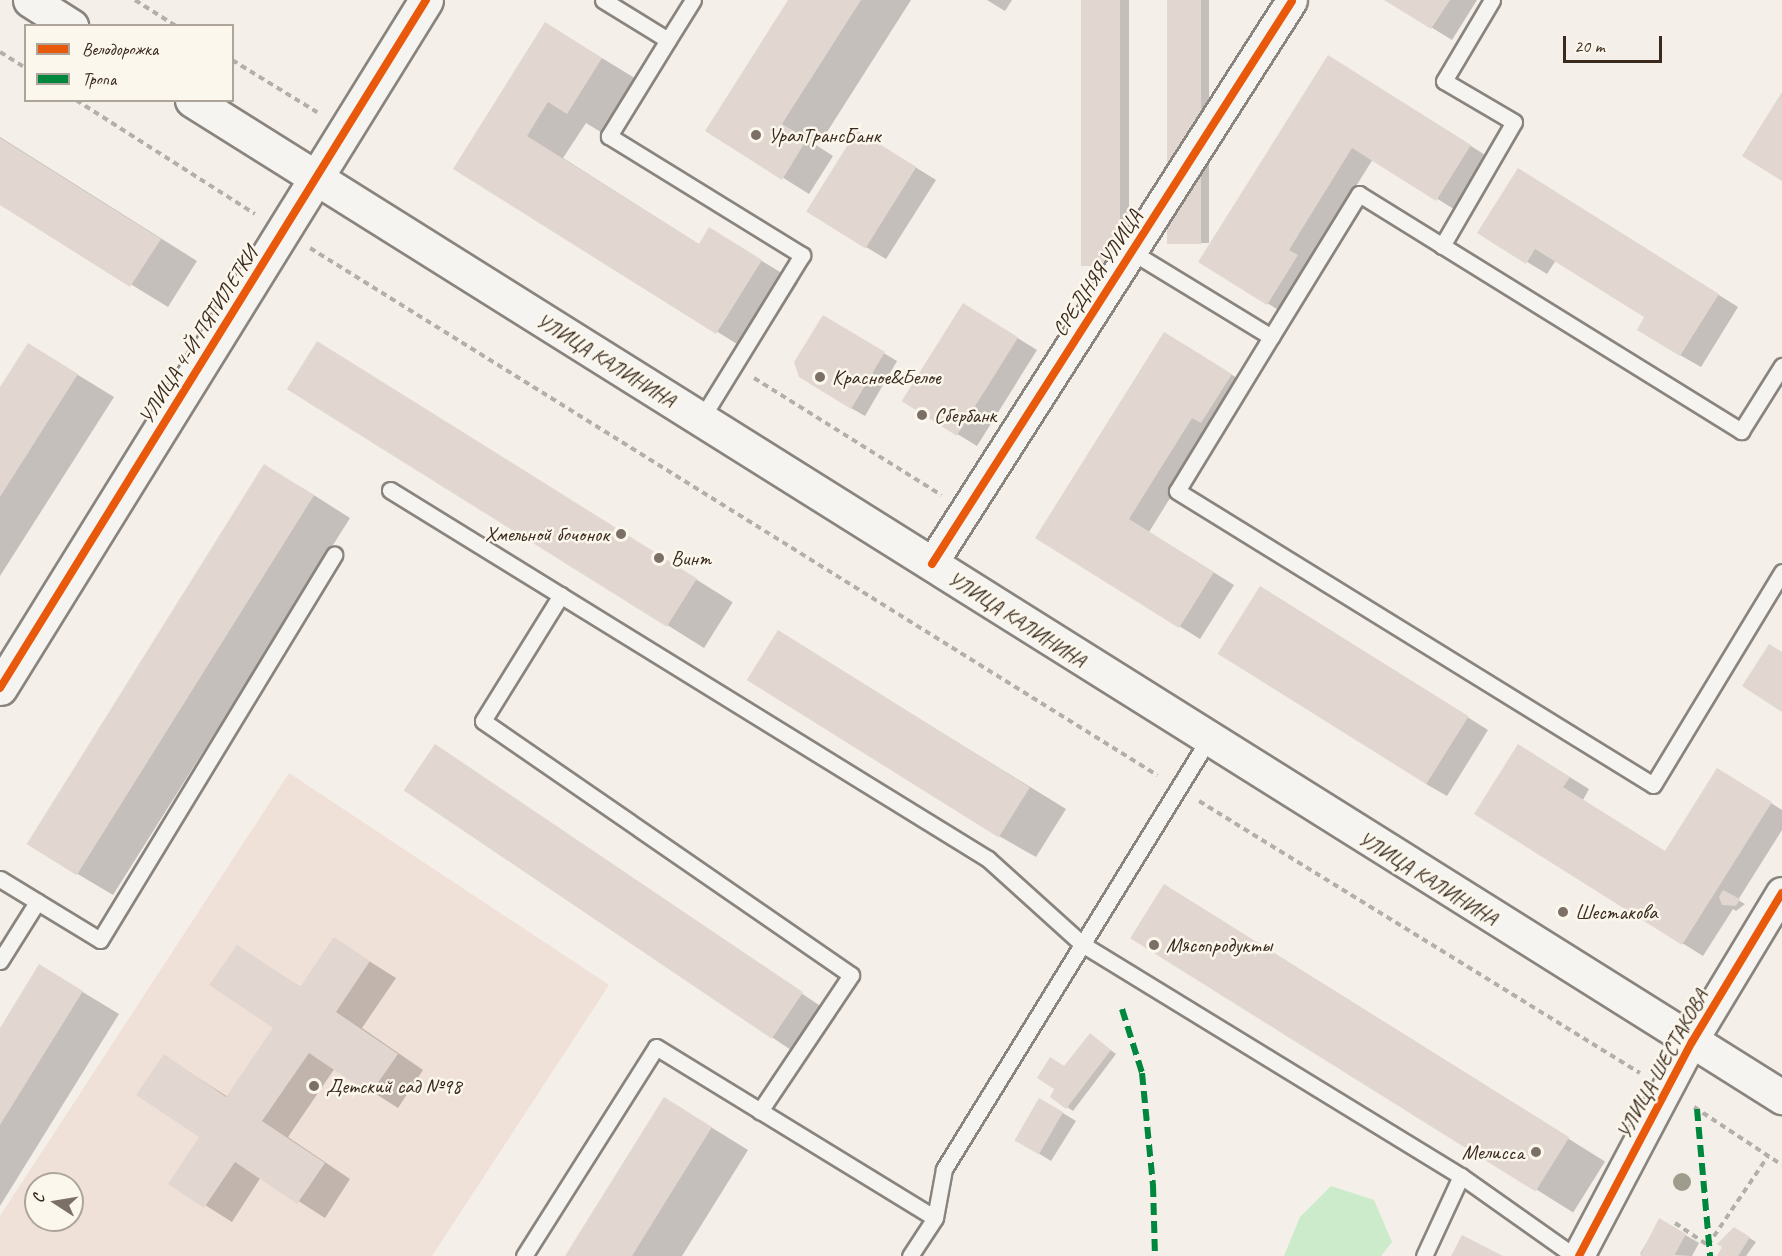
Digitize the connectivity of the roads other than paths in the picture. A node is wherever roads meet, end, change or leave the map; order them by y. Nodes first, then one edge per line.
1 (30, 0) edge
2 (426, 0) edge
3 (603, 0) edge
4 (693, 0) edge
5 (1492, 0) edge
6 (1292, 1) edge
7 (68, 24) edge
8 (668, 40) junction
9 (195, 102) edge
10 (316, 177) junction
11 (1442, 246) junction
12 (1132, 252) junction
13 (1271, 337) junction
14 (1782, 366) edge
15 (1777, 383) edge
16 (701, 419) junction
17 (390, 490) dead end
18 (334, 555) dead end
19 (932, 564) junction
20 (1782, 572) edge
21 (561, 595) junction
22 (0, 688) edge
23 (1208, 740) junction
24 (0, 879) edge
25 (1782, 893) edge
26 (37, 902) junction
27 (1082, 944) junction
28 (0, 961) edge
29 (1692, 1042) junction
30 (1782, 1097) edge
31 (760, 1111) junction
32 (1461, 1176) junction
33 (935, 1218) junction
34 (524, 1256) edge
35 (910, 1256) edge
36 (1424, 1256) edge
37 (1574, 1256) edge
38 (1579, 1256) edge

1 - 7 main road
2 - 10 main road, УЛИЦА 4-Й ПЯТИЛЕТКИ
3 - 8 lane
4 - 8 lane
5 - 11 lane
6 - 12 street, СРЕДНЯЯ УЛИЦА
8 - 16 lane
9 - 10 main road, УЛИЦА КАЛИНИНА
10 - 16 main road, УЛИЦА КАЛИНИНА
10 - 22 main road, УЛИЦА 4-Й ПЯТИЛЕТКИ
11 - 13 lane
11 - 15 lane
12 - 13 lane
12 - 19 street, СРЕДНЯЯ УЛИЦА
13 - 20 lane
14 - 15 lane
16 - 19 main road, УЛИЦА КАЛИНИНА
17 - 21 lane
18 - 26 lane
19 - 23 main road, УЛИЦА КАЛИНИНА
21 - 27 lane
21 - 31 lane
23 - 27 lane
23 - 29 main road, УЛИЦА КАЛИНИНА
24 - 26 lane
25 - 29 street, УЛИЦА ШЕСТАКОВА
26 - 28 lane
27 - 32 lane
27 - 33 lane
29 - 30 main road, УЛИЦА КАЛИНИНА
29 - 38 street, УЛИЦА ШЕСТАКОВА
31 - 33 lane
31 - 34 lane
32 - 36 lane
32 - 37 lane
33 - 35 lane

